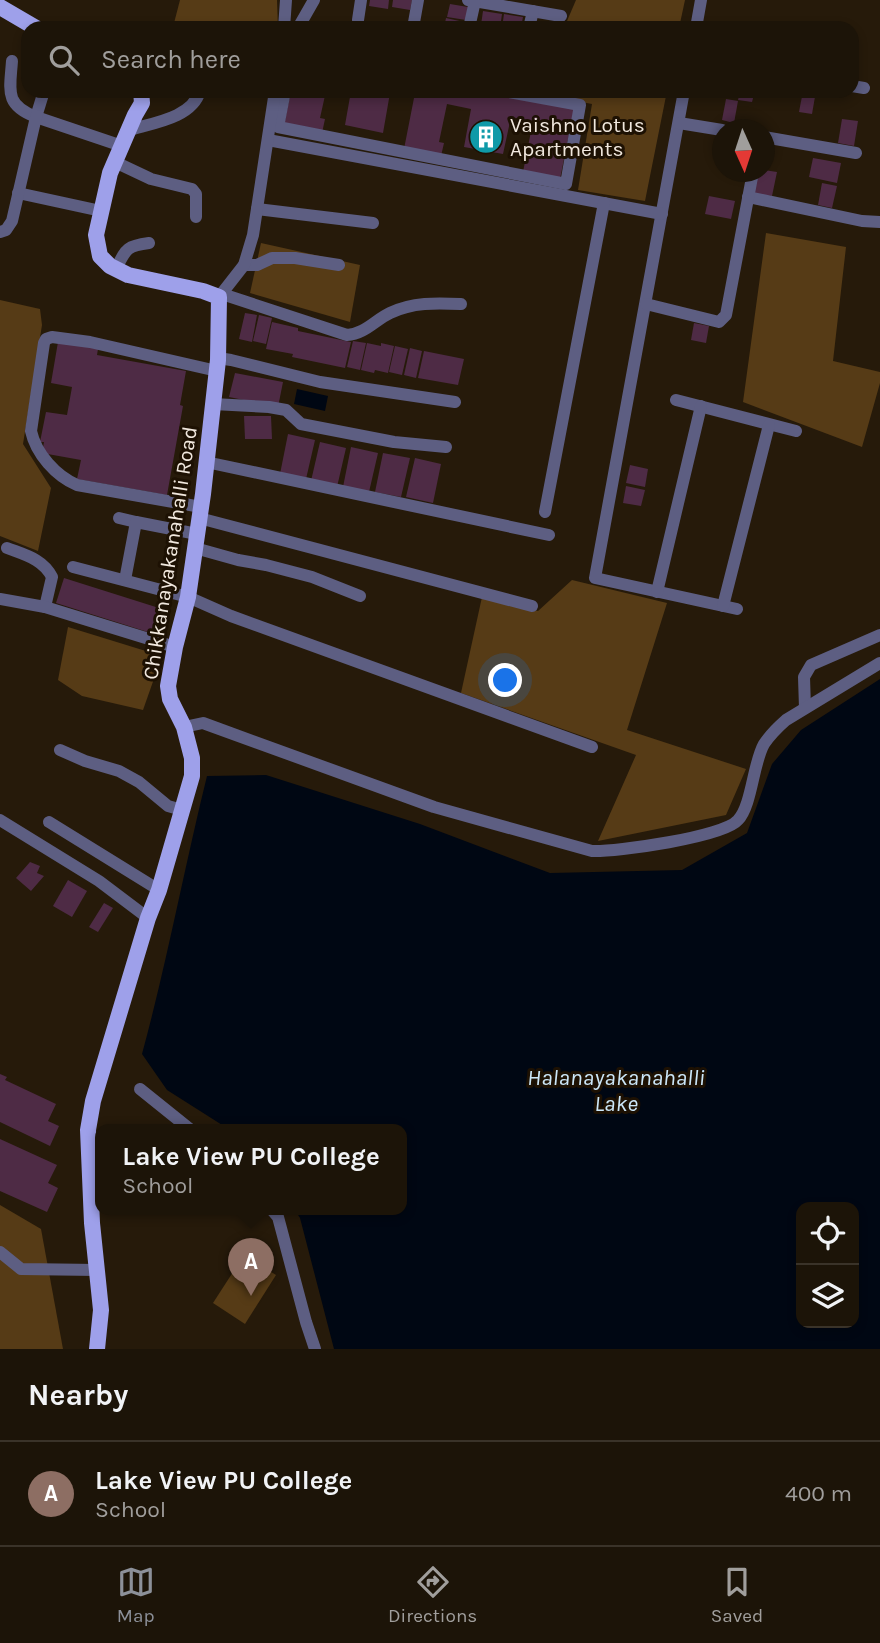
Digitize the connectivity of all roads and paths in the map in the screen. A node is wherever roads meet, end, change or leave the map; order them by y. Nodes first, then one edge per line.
1 (286, 0) edge
2 (314, 0) edge
3 (361, 0) edge
4 (418, 0) edge
5 (701, 0) edge
6 (471, 1) edge
7 (0, 7) edge
8 (533, 11) junction
9 (561, 16) dead end
10 (358, 20) dead end
11 (24, 21) edge
12 (284, 21) edge
13 (302, 21) edge
14 (414, 21) edge
15 (470, 21) edge
16 (531, 21) edge
17 (697, 21) edge
18 (12, 61) dead end
19 (42, 98) edge
20 (142, 98) edge
21 (198, 98) edge
22 (278, 98) edge
23 (280, 98) edge
24 (542, 98) edge
25 (683, 98) edge
26 (36, 117) junction
27 (679, 122) junction
28 (712, 128) edge
29 (129, 130) junction
30 (775, 139) edge
31 (268, 140) junction
32 (122, 146) junction
33 (856, 153) dead end
34 (115, 162) junction
35 (751, 182) edge
36 (18, 192) junction
37 (748, 197) junction
38 (604, 203) junction
39 (257, 209) junction
40 (101, 211) junction
41 (662, 214) junction
42 (196, 217) dead end
43 (880, 222) edge
44 (373, 223) dead end
45 (0, 232) edge
46 (149, 243) dead end
47 (244, 265) junction
48 (339, 265) dead end
49 (116, 269) junction
50 (220, 295) junction
51 (461, 304) dead end
52 (646, 304) junction
53 (218, 364) junction
54 (676, 400) dead end
55 (455, 402) dead end
56 (213, 404) junction
57 (701, 407) junction
58 (769, 425) junction
59 (796, 431) dead end
60 (446, 447) dead end
61 (206, 462) junction
62 (200, 512) junction
63 (545, 512) dead end
64 (119, 518) dead end
65 (136, 522) junction
66 (549, 535) dead end
67 (196, 541) junction
68 (7, 548) dead end
69 (73, 567) dead end
70 (125, 580) junction
71 (657, 592) junction
72 (360, 596) dead end
73 (188, 597) junction
74 (0, 599) edge
75 (532, 606) dead end
76 (723, 606) junction
77 (46, 607) junction
78 (737, 609) dead end
79 (880, 635) edge
80 (175, 647) junction
81 (880, 663) edge
82 (805, 708) junction
83 (184, 727) junction
84 (592, 747) dead end
85 (60, 750) dead end
86 (182, 810) junction
87 (0, 820) edge
88 (49, 822) dead end
89 (159, 890) junction
90 (148, 918) junction
91 (140, 1089) dead end
92 (184, 1124) edge
93 (276, 1215) edge
94 (0, 1252) edge
95 (97, 1270) junction
96 (97, 1349) edge
97 (315, 1349) edge

1 - 12 street
2 - 13 street
3 - 10 street
4 - 14 street
5 - 17 street
6 - 8 street
6 - 15 street
7 - 11 main road
8 - 9 street
8 - 16 street
18 - 26 street
19 - 26 street
20 - 29 main road
21 - 29 street
22 - 31 street
23 - 24 street
25 - 27 street
26 - 32 street
26 - 36 street
27 - 28 street
27 - 41 street
29 - 32 main road
30 - 33 street
31 - 38 street
31 - 39 street
32 - 34 main road
34 - 40 main road
34 - 42 street
35 - 37 street
36 - 40 street
36 - 45 street
37 - 43 street
37 - 52 street
38 - 41 street
38 - 63 street
39 - 44 street
39 - 47 street
40 - 49 main road
41 - 52 street
46 - 49 street
47 - 48 street
47 - 50 street
49 - 50 main road
50 - 51 street
50 - 53 main road, Chikkanayakanahalli Road
52 - 71 street
53 - 55 street
53 - 56 main road, Chikkanayakanahalli Road
53 - 62 street
54 - 57 street
56 - 60 street
56 - 61 main road, Chikkanayakanahalli Road
57 - 58 street
57 - 71 street
58 - 59 street
58 - 76 street
61 - 62 main road, Chikkanayakanahalli Road
61 - 66 street
62 - 67 main road, Chikkanayakanahalli Road
62 - 75 street
64 - 65 street
65 - 67 street
65 - 70 street
67 - 72 street
67 - 73 main road, Chikkanayakanahalli Road
68 - 77 street
69 - 70 street
70 - 73 street
71 - 76 street
73 - 80 main road, Chikkanayakanahalli Road
73 - 84 street
74 - 77 street
76 - 78 street
77 - 80 street
79 - 82 street
80 - 83 main road, Chikkanayakanahalli Road
81 - 82 street
82 - 83 street
83 - 86 main road, Chikkanayakanahalli Road
85 - 86 street
86 - 89 main road, Chikkanayakanahalli Road
87 - 90 street
88 - 89 street
89 - 90 main road, Chikkanayakanahalli Road
90 - 95 main road, Chikkanayakanahalli Road
91 - 92 street
93 - 97 street
94 - 95 street
95 - 96 main road, Chikkanayakanahalli Road

